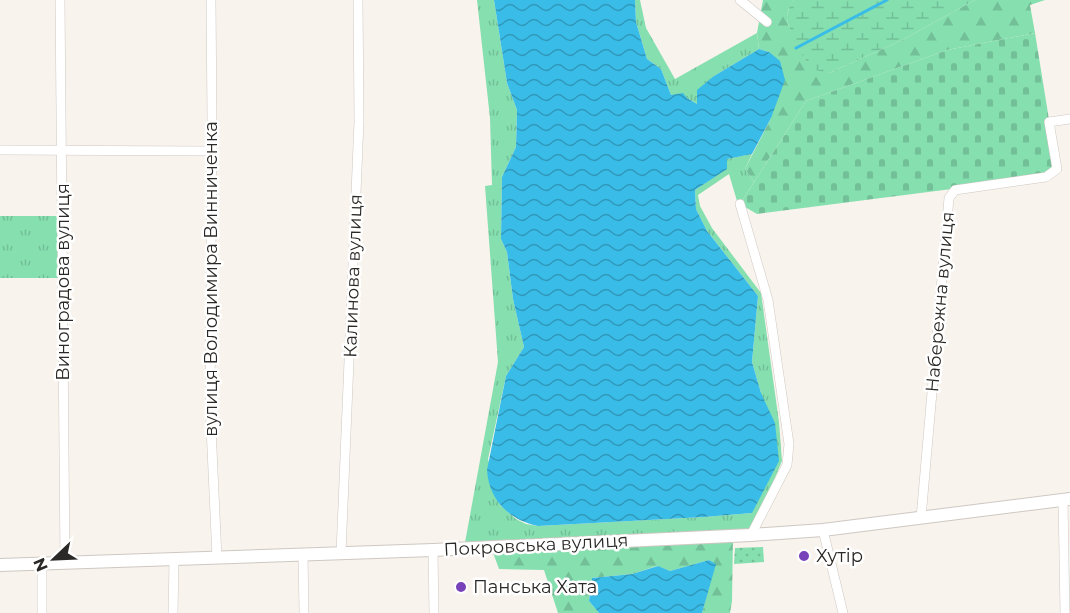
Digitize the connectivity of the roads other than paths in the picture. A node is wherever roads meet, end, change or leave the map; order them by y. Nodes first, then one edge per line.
1 (60, 0) edge
2 (211, 0) edge
3 (358, 0) edge
4 (740, 0) edge
5 (767, 22) dead end
6 (1070, 119) edge
7 (0, 150) edge
8 (62, 150) junction
9 (210, 151) junction
10 (740, 204) dead end
11 (1066, 499) edge
12 (921, 518) junction
13 (823, 530) junction
14 (751, 535) junction
15 (433, 550) junction
16 (341, 553) junction
17 (303, 555) junction
18 (217, 558) junction
19 (174, 560) junction
20 (65, 563) junction
21 (42, 564) junction
22 (0, 565) edge
23 (42, 613) edge
24 (173, 613) edge
25 (304, 613) edge
26 (434, 613) edge
27 (843, 613) edge
28 (1065, 613) edge

1 - 8 street, Виноградова вулиця
2 - 9 street, вулиця Володимира Винниченка
3 - 16 street, Калинова вулиця
4 - 5 street
6 - 12 street, Набережна вулиця
7 - 8 street
8 - 9 street
8 - 20 street, Виноградова вулиця
9 - 18 street, вулиця Володимира Винниченка
10 - 14 street
11 - 12 street, Покровська вулиця
11 - 28 street
12 - 13 street, Покровська вулиця
13 - 14 street, Покровська вулиця
13 - 27 street
14 - 15 street, Покровська вулиця
15 - 16 street, Покровська вулиця
15 - 26 street
16 - 17 street, Покровська вулиця
17 - 18 street, Покровська вулиця
17 - 25 street
18 - 19 street, Покровська вулиця
19 - 20 street, Покровська вулиця
19 - 24 street
20 - 21 street, Покровська вулиця
21 - 22 street, Покровська вулиця
21 - 23 street

